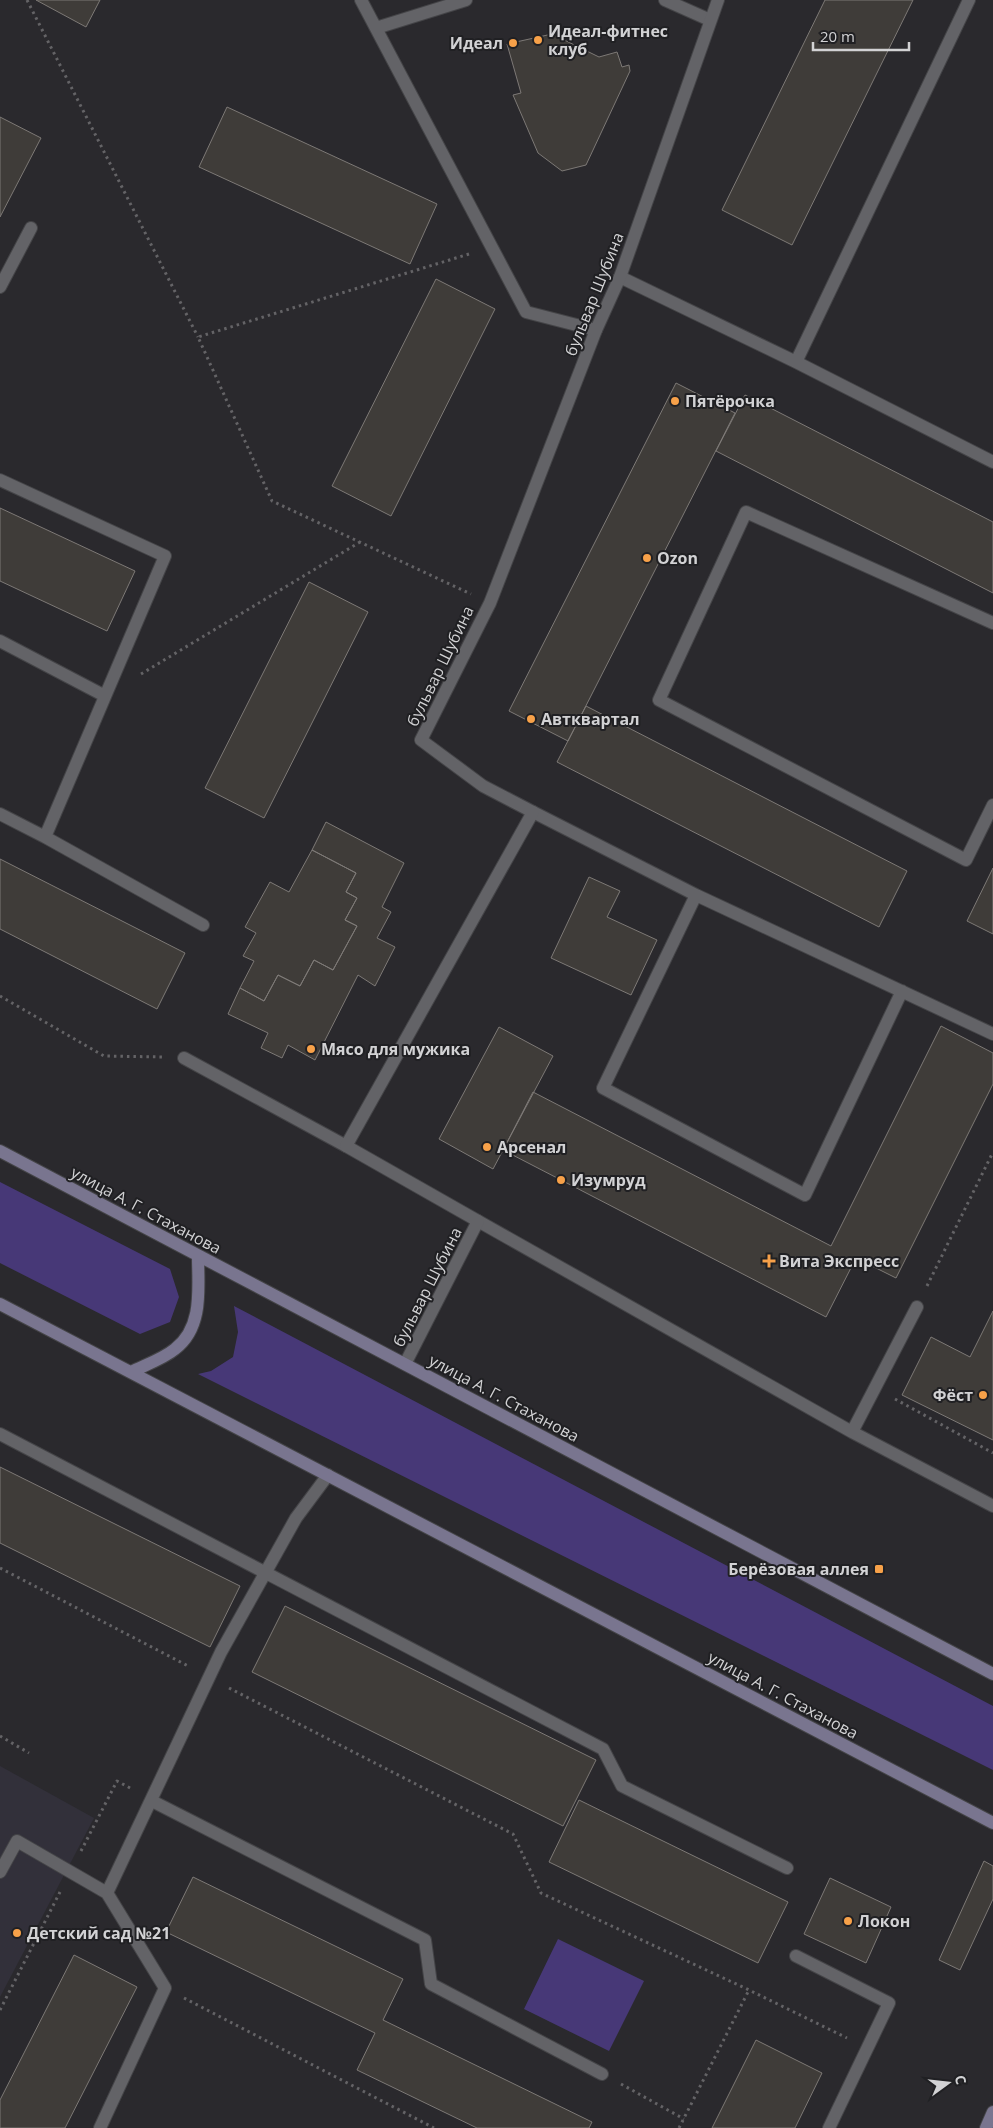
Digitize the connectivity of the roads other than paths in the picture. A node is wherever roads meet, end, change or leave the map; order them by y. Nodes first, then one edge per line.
1 (361, 0) edge
2 (466, 0) edge
3 (665, 0) edge
4 (718, 0) edge
5 (969, 0) edge
6 (710, 20) junction
7 (376, 28) junction
8 (31, 228) dead end
9 (620, 278) junction
10 (0, 287) edge
11 (596, 330) junction
12 (796, 362) junction
13 (993, 462) edge
14 (0, 480) edge
15 (993, 623) edge
16 (0, 641) edge
17 (105, 696) junction
18 (993, 805) edge
19 (533, 812) junction
20 (0, 814) edge
21 (45, 836) junction
22 (696, 895) junction
23 (204, 925) dead end
24 (902, 990) junction
25 (993, 1034) edge
26 (184, 1058) road end
27 (346, 1146) junction
28 (0, 1151) edge
29 (478, 1221) junction
30 (198, 1256) junction
31 (0, 1304) edge
32 (917, 1307) road end
33 (405, 1364) junction
34 (131, 1372) junction
35 (852, 1432) junction
36 (0, 1434) edge
37 (328, 1475) junction
38 (993, 1506) edge
39 (267, 1572) junction
40 (993, 1674) edge
41 (152, 1801) junction
42 (993, 1823) edge
43 (787, 1868) dead end
44 (0, 1872) edge
45 (107, 1893) junction
46 (796, 1956) dead end
47 (602, 2074) road end
48 (993, 2112) edge
49 (100, 2128) edge
50 (829, 2128) edge
51 (986, 2128) edge

1 - 7 street
2 - 7 street
3 - 6 street
4 - 6 street, бульвар Шубина
5 - 12 street
6 - 9 street, бульвар Шубина
7 - 11 street
8 - 10 street
9 - 11 street, бульвар Шубина
9 - 12 street
11 - 19 street, бульвар Шубина
12 - 13 street
14 - 17 street
15 - 18 street
16 - 17 street
17 - 21 street
19 - 22 street
19 - 27 street
20 - 21 street
21 - 23 street
22 - 24 street
22 - 24 street
24 - 25 street
26 - 27 street, бульвар Шубина
27 - 29 street, бульвар Шубина
28 - 30 main road, улица А. Г. Стаханова
29 - 33 street, бульвар Шубина
29 - 35 street
30 - 33 main road, улица А. Г. Стаханова
30 - 34 main road
31 - 34 main road, улица А. Г. Стаханова
32 - 35 street
33 - 40 main road, улица А. Г. Стаханова
34 - 37 main road, улица А. Г. Стаханова
35 - 38 street
36 - 39 street
37 - 39 street
37 - 42 main road, улица А. Г. Стаханова
39 - 41 street
39 - 43 street
41 - 45 street
41 - 47 street
44 - 45 street
45 - 49 street
46 - 50 street
48 - 51 main road

